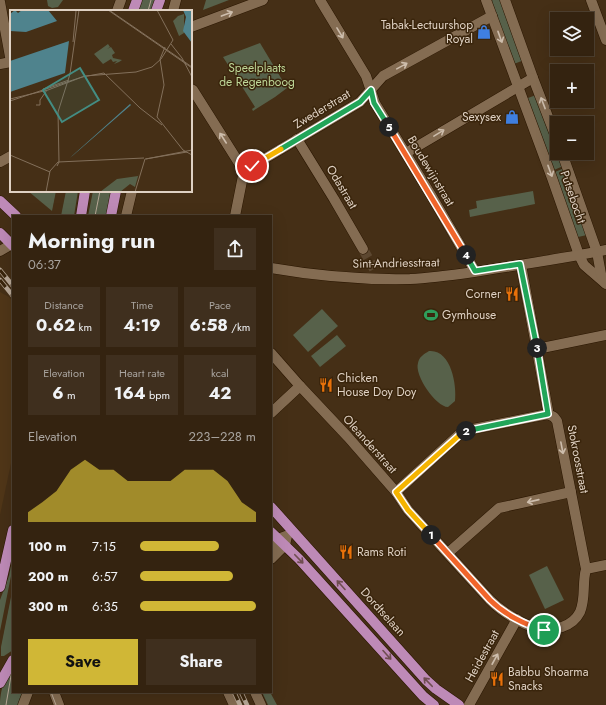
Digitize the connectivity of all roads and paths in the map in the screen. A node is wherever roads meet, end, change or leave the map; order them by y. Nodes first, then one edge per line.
1 (121, 0) edge
2 (137, 0) edge
3 (160, 0) edge
4 (176, 0) edge
5 (263, 0) edge
6 (320, 0) edge
7 (486, 0) edge
8 (505, 0) edge
9 (591, 0) edge
10 (0, 2) edge
11 (117, 10) edge
12 (133, 10) edge
13 (156, 10) edge
14 (173, 10) edge
15 (492, 16) junction
16 (603, 22) edge
17 (192, 27) edge
18 (606, 40) edge
19 (10, 57) edge
20 (10, 62) edge
21 (0, 64) edge
22 (533, 78) junction
23 (518, 85) junction
24 (192, 89) edge
25 (371, 90) junction
26 (550, 122) edge
27 (297, 139) junction
28 (406, 153) junction
29 (10, 157) edge
30 (565, 160) edge
31 (0, 162) edge
32 (244, 171) junction
33 (85, 192) edge
34 (116, 192) edge
35 (132, 192) edge
36 (0, 201) edge
37 (15, 215) edge
38 (81, 215) edge
39 (111, 215) edge
40 (126, 215) edge
41 (234, 215) edge
42 (0, 233) edge
43 (12, 245) edge
44 (363, 249) tunnel mouth
45 (0, 251) edge
46 (602, 251) edge
47 (579, 255) junction
48 (520, 264) junction
49 (272, 268) edge
50 (374, 269) tunnel mouth
51 (475, 271) junction
52 (380, 279) junction
53 (605, 283) edge
54 (606, 335) edge
55 (537, 349) junction
56 (272, 354) edge
57 (300, 386) junction
58 (272, 411) edge
59 (548, 414) junction
60 (396, 492) junction
61 (571, 492) junction
62 (272, 510) edge
63 (12, 534) edge
64 (281, 538) edge
65 (448, 553) junction
66 (272, 557) edge
67 (606, 565) edge
68 (586, 569) junction
69 (0, 587) edge
70 (517, 619) junction
71 (11, 664) edge
72 (0, 683) edge
73 (28, 693) edge
74 (54, 693) edge
75 (228, 693) edge
76 (255, 693) edge
77 (430, 704) edge
78 (23, 705) edge
79 (59, 705) edge
80 (234, 705) edge
81 (261, 705) edge
82 (460, 705) edge
83 (469, 705) edge

1 - 11 street
2 - 12 main road
3 - 13 main road
4 - 14 street
17 -> 5 street
6 -> 25 street, Boudewijnstraat
7 - 15 street, Putsebocht
8 - 22 street
9 - 16 street
10 - 19 street
15 -> 23 street, Putsebocht
25 -> 15 street, Zwederstraat
16 - 18 street
20 - 21 street
22 - 23 street
26 -> 22 street
28 -> 23 street
23 -> 47 street, Putsebocht
32 -> 24 street
25 - 27 street, Zwederstraat
25 - 28 street, Boudewijnstraat
27 - 32 street, Zwederstraat
27 - 44 street, Odastraat
28 - 51 street, Boudewijnstraat
29 - 31 street
30 - 46 street, Putsebocht
32 - 41 street
33 - 38 main road
34 - 39 main road
35 - 40 street
36 - 37 main road
42 - 43 main road
43 - 45 street
46 - 47 street, Sint-Andriesstraat
46 - 53 street, Putsebocht
47 - 48 street, Sint-Andriesstraat
47 - 53 street, Putsebocht
48 - 51 street, Sint-Andriesstraat
48 - 55 street, Stokroosstraat
49 - 52 street, Sint-Andriesstraat
50 - 52 street
51 - 52 street, Sint-Andriesstraat
54 - 55 street
55 - 59 street, Stokroosstraat
56 - 57 street, Oleanderstraat
57 - 58 street
57 - 60 street, Oleanderstraat
59 - 60 street
59 -> 61 street, Stokroosstraat
60 - 65 street, Oleanderstraat
61 -> 65 street
61 - 68 street, Stokroosstraat
62 - 64 main road, Dordtselaan
63 - 69 main road
64 - 66 street
64 -> 77 main road, Dordtselaan
82 -> 64 main road, Dordtselaan
65 - 70 street, Oleanderstraat
67 - 68 street
68 - 70 street, Stokroosstraat
83 -> 70 street, Heidestraat
71 - 72 main road
73 - 78 street
74 - 79 street
75 - 80 street
76 - 81 street

